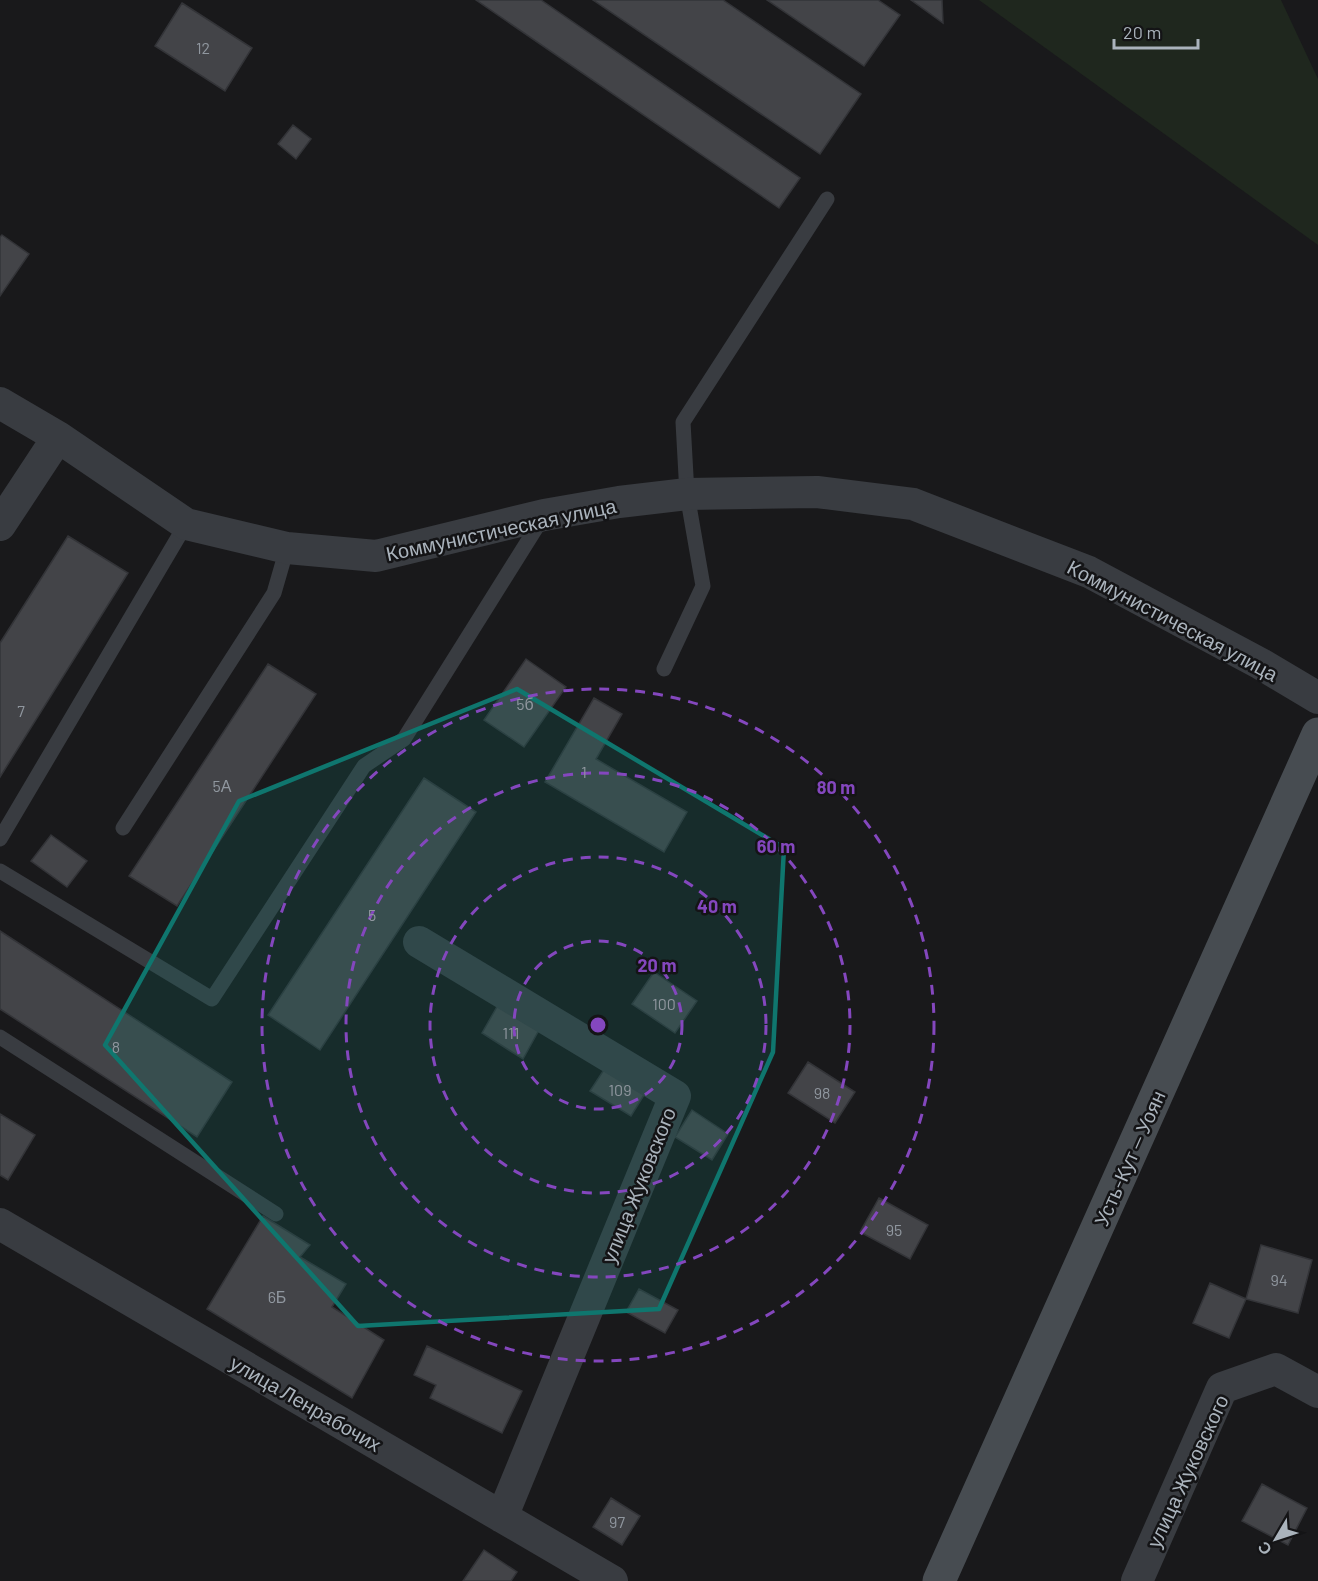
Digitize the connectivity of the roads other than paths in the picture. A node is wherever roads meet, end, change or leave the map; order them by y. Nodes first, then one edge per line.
1 (827, 199) dead end
2 (0, 403) edge
3 (58, 437) junction
4 (687, 494) junction
5 (544, 515) junction
6 (186, 524) junction
7 (0, 525) edge
8 (287, 548) junction
9 (664, 669) dead end
10 (1318, 698) edge
11 (1318, 734) edge
12 (123, 828) dead end
13 (0, 839) edge
14 (0, 871) edge
15 (419, 942) dead end
16 (0, 1037) edge
17 (276, 1214) dead end
18 (0, 1224) edge
19 (1318, 1392) edge
20 (502, 1517) junction
21 (612, 1581) edge
22 (939, 1581) edge
23 (1137, 1581) edge

1 - 4 lane
2 - 3 street, Коммунистическая улица
3 - 6 street, Коммунистическая улица
3 - 7 street
4 - 5 street, Коммунистическая улица
4 - 9 lane
4 - 10 street, Коммунистическая улица
5 - 8 street, Коммунистическая улица
5 - 14 lane
6 - 8 street, Коммунистическая улица
6 - 13 lane
8 - 12 lane
11 - 22 main road, Усть-Кут — Уоян
15 - 20 street, улица Жуковского
16 - 17 lane
18 - 20 street, улица Ленрабочих
19 - 23 street, улица Жуковского
20 - 21 street, улица Ленрабочих

